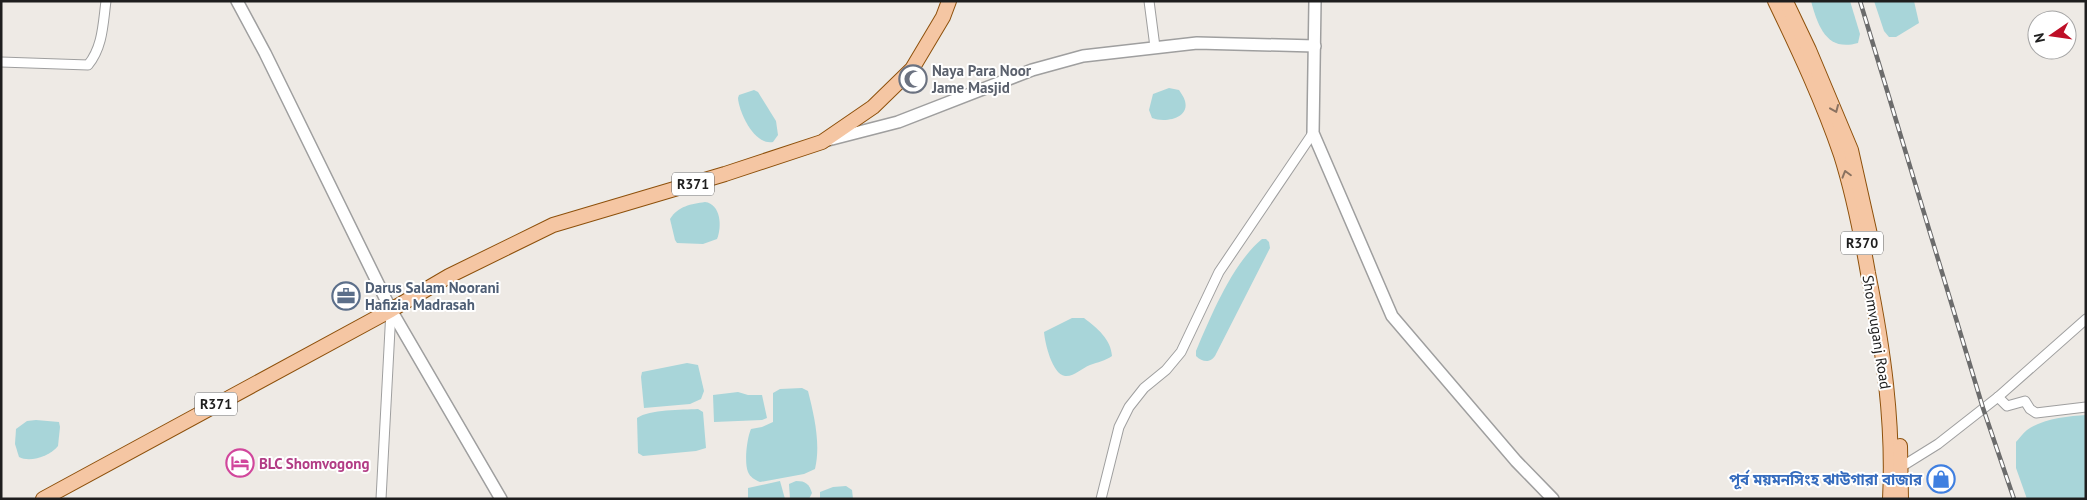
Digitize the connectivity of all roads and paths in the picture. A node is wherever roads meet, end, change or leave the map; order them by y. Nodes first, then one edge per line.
1 (106, 1) edge
2 (237, 1) edge
3 (949, 1) edge
4 (1149, 1) edge
5 (1314, 1) edge
6 (1775, 1) edge
7 (1785, 1) edge
8 (1315, 46) junction
9 (1155, 47) junction
10 (1, 62) edge
11 (1313, 133) junction
12 (822, 142) junction
13 (391, 310) junction
14 (2086, 319) edge
15 (1998, 397) junction
16 (2086, 407) edge
17 (1901, 467) junction
18 (44, 498) edge
19 (381, 499) edge
20 (501, 499) edge
21 (1102, 499) edge
22 (1552, 499) edge
23 (1890, 499) edge
24 (1901, 499) edge

1 - 10 street
2 - 13 street
3 - 12 main road, R371
4 - 9 street
5 - 8 street
23 -> 6 main road, Shomvuganj Road / R370
7 -> 17 main road, Shomvuganj Road / R370
8 - 9 street
8 - 11 street
9 - 12 street
11 - 21 street
11 - 22 street
12 - 13 main road, R371
13 - 18 main road, R371
13 - 19 street
13 - 20 street
14 - 15 street
15 - 16 street
15 - 17 street
17 - 24 main road, Shomvuganj Road / R370

